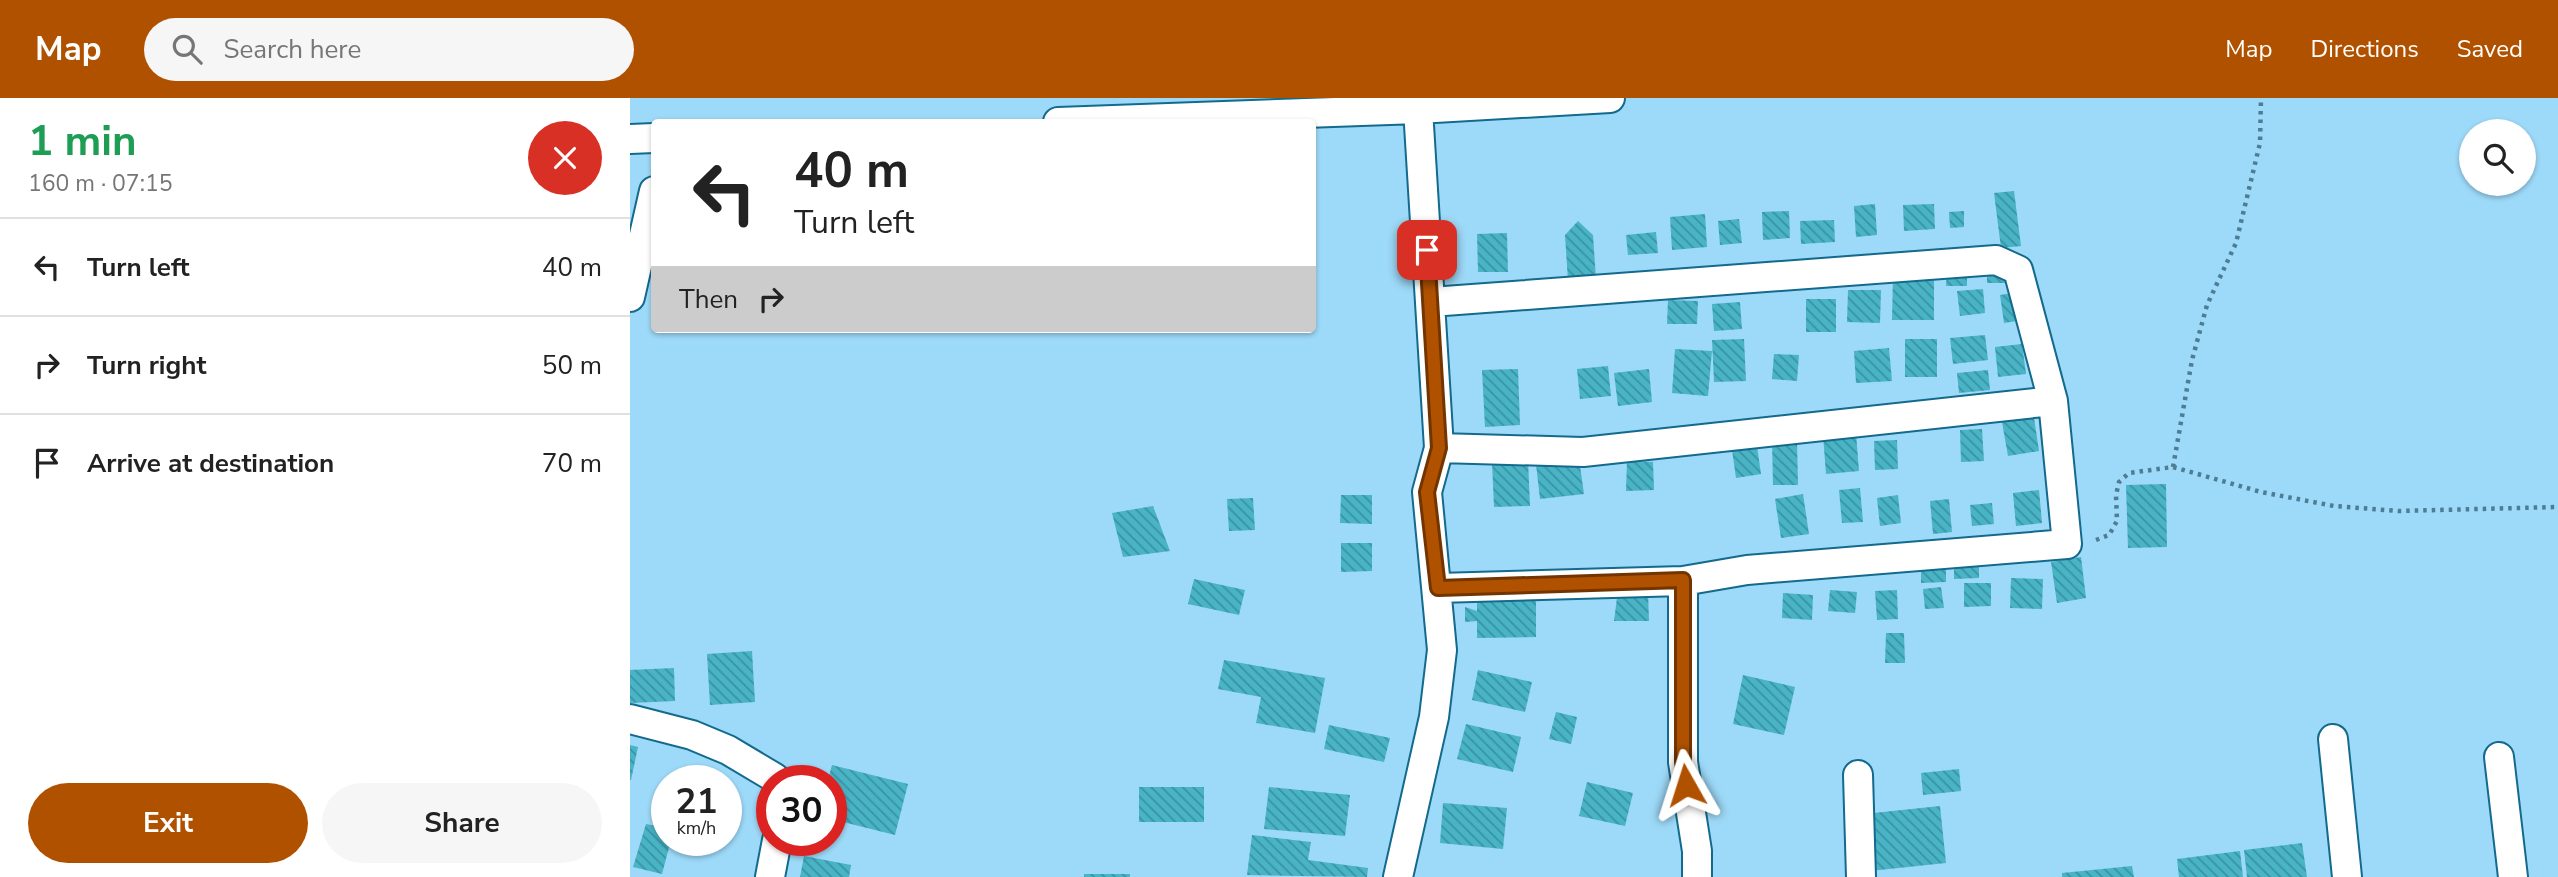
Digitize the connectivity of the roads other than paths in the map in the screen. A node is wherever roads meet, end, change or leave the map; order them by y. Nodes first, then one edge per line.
1 (1610, 98) edge
2 (1418, 109) junction
3 (1141, 119) edge
4 (651, 138) edge
5 (630, 139) edge
6 (651, 204) edge
7 (630, 297) edge
8 (1431, 302) junction
9 (2053, 401) junction
10 (1439, 448) junction
11 (1683, 580) junction
12 (1438, 588) junction
13 (630, 719) edge
14 (2333, 739) dead end
15 (2499, 757) dead end
16 (756, 767) edge
17 (1858, 775) dead end
18 (774, 856) edge
19 (770, 877) edge
20 (1398, 877) edge
21 (1697, 877) edge
22 (1861, 877) edge
23 (2347, 877) edge
24 (2513, 877) edge

1 - 2 street
2 - 3 street
2 - 8 street
4 - 5 street
6 - 7 street
8 - 9 street
8 - 10 street
9 - 10 street
9 - 11 street
10 - 12 street
11 - 12 street
11 - 21 street
12 - 20 street
13 - 16 street
14 - 23 street
15 - 24 street
17 - 22 street
18 - 19 street

